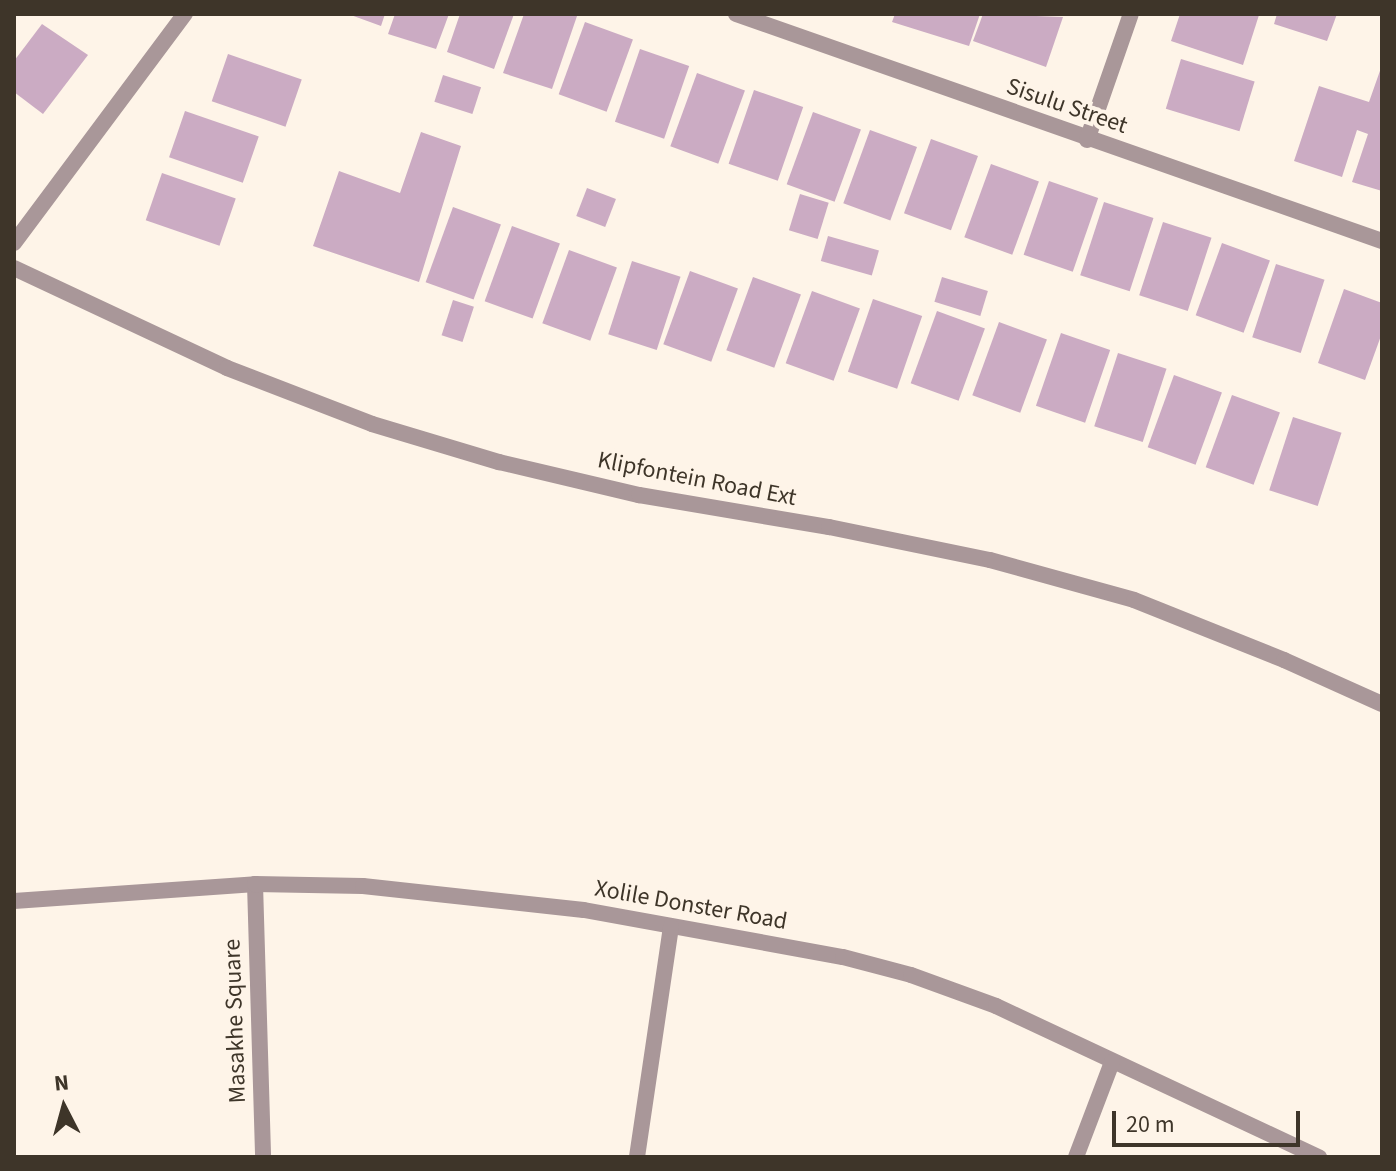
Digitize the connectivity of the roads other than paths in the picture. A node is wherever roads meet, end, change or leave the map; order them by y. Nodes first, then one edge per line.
1 (185, 14) edge
2 (736, 14) edge
3 (1131, 14) edge
4 (1087, 140) junction
5 (1382, 241) edge
6 (14, 243) edge
7 (14, 268) edge
8 (1382, 704) edge
9 (255, 884) junction
10 (14, 901) edge
11 (671, 926) junction
12 (1112, 1062) junction
13 (263, 1157) edge
14 (637, 1157) edge
15 (1076, 1157) edge
16 (1319, 1157) edge

1 - 6 street
2 - 4 street, Sisulu Street
3 - 4 street
4 - 5 street, Sisulu Street
7 - 8 street, Klipfontein Road Ext
9 - 10 street, Xolile Donster Road
9 - 11 street, Xolile Donster Road
9 - 13 street, Masakhe Square
11 - 12 street, Xolile Donster Road
11 - 14 street
12 - 15 street
12 - 16 street, Xolile Donster Road

